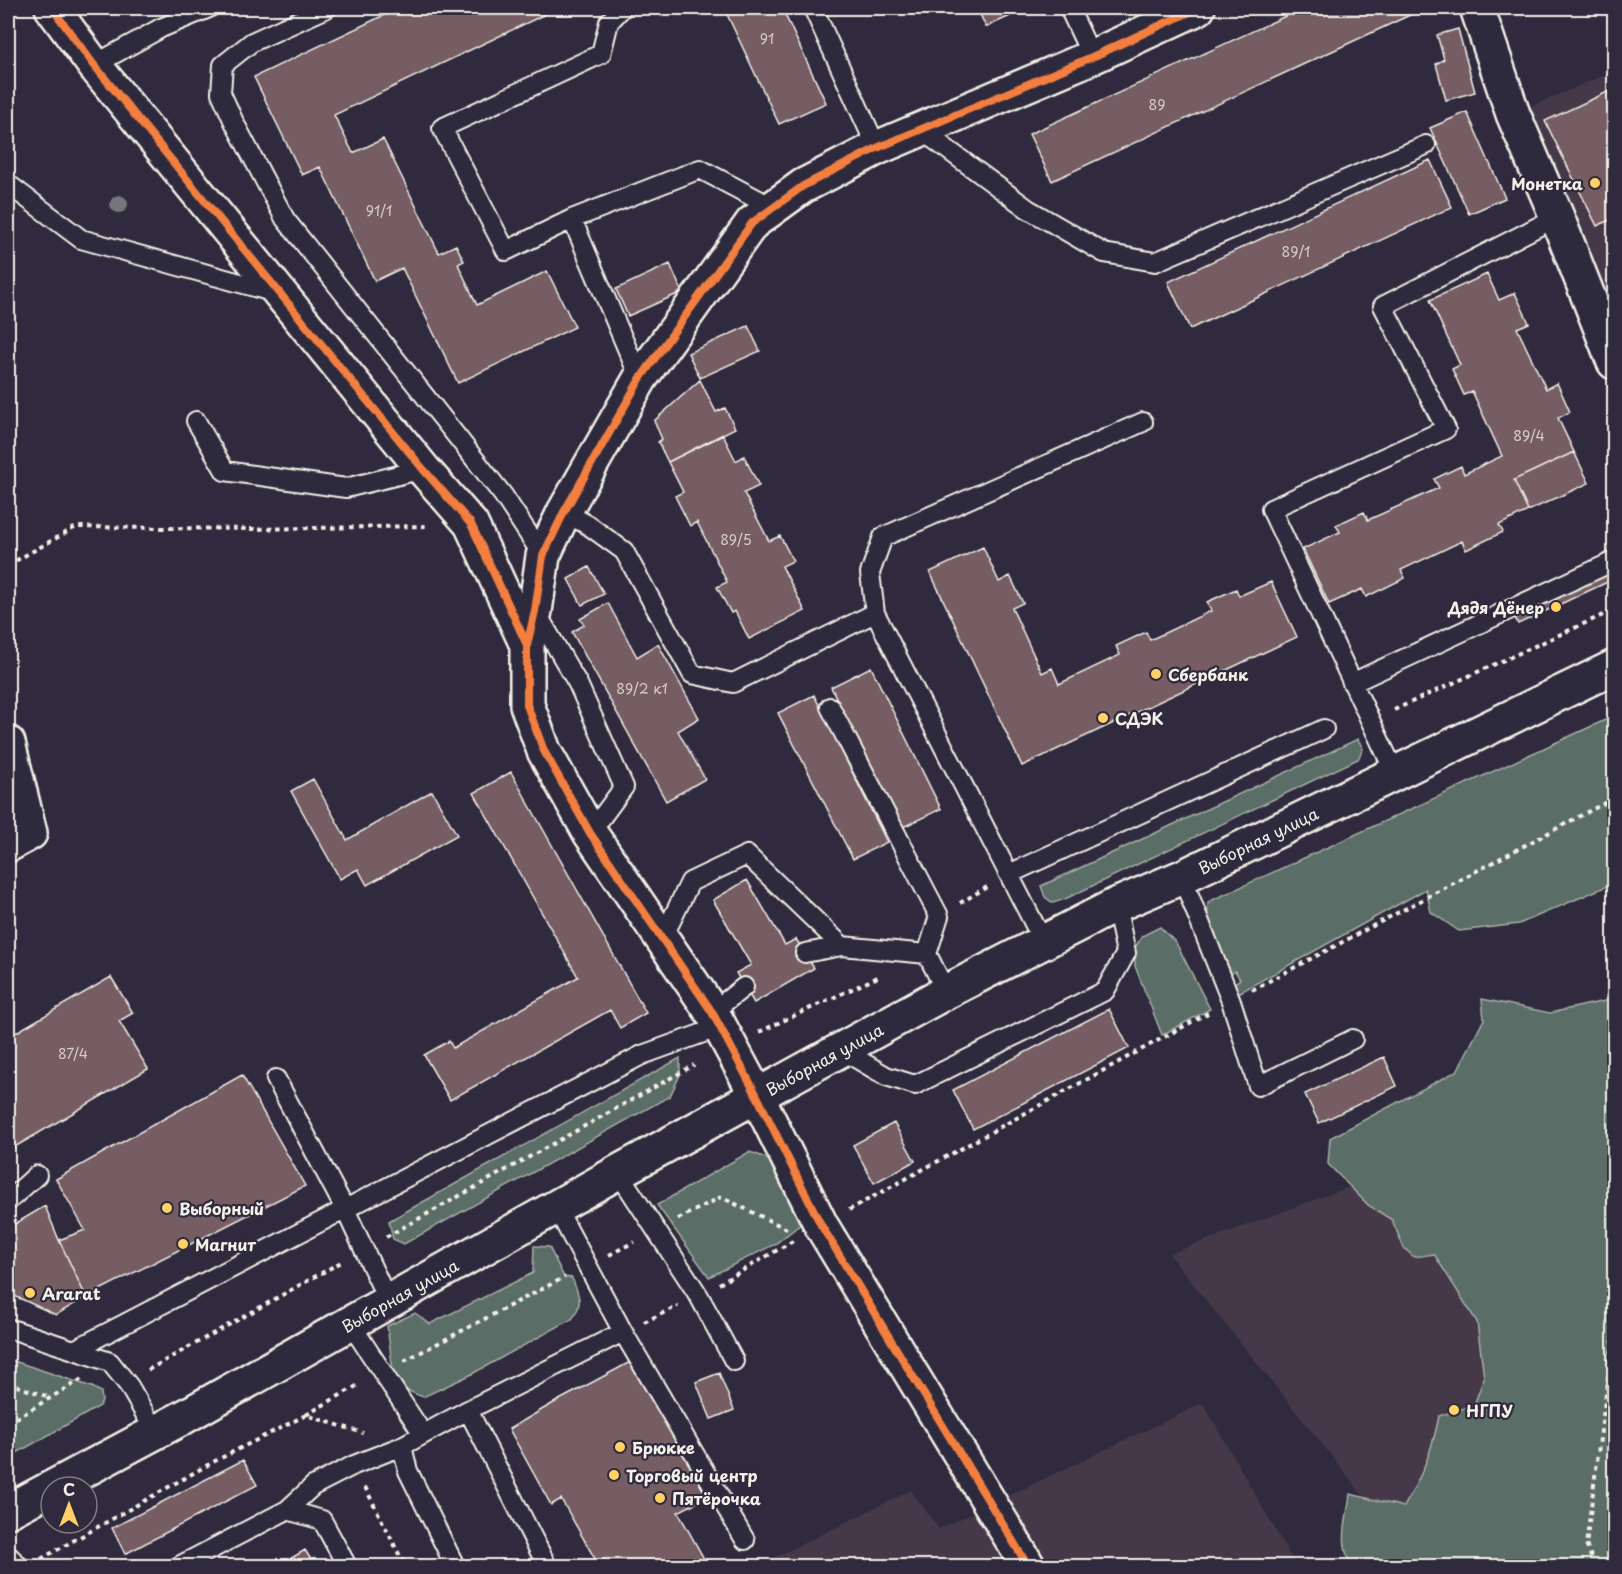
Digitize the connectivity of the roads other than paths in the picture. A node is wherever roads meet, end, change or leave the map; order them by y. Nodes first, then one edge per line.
1 (52, 8) edge
2 (209, 8) edge
3 (327, 8) edge
4 (622, 8) edge
5 (813, 8) edge
6 (1069, 8) edge
7 (1198, 8) edge
8 (1477, 8) edge
9 (1092, 57) junction
10 (94, 65) junction
11 (921, 130) junction
12 (1426, 145) dead end
13 (877, 148) junction
14 (8, 184) edge
15 (772, 207) junction
16 (1557, 217) junction
17 (572, 219) junction
18 (281, 295) junction
19 (1614, 362) edge
20 (640, 379) junction
21 (196, 421) dead end
22 (1143, 422) dead end
23 (423, 469) junction
24 (564, 512) junction
25 (543, 556) junction
26 (1614, 561) edge
27 (535, 611) junction
28 (875, 613) junction
29 (527, 645) junction
30 (1614, 667) edge
31 (1352, 682) junction
32 (830, 707) dead end
33 (1324, 729) dead end
34 (8, 743) edge
35 (1395, 773) junction
36 (590, 833) junction
37 (8, 845) edge
38 (1009, 874) junction
39 (1182, 877) junction
40 (1116, 905) junction
41 (658, 933) junction
42 (1044, 943) junction
43 (842, 946) junction
44 (805, 953) dead end
45 (927, 954) junction
46 (744, 987) dead end
47 (946, 992) junction
48 (721, 1028) junction
49 (1353, 1039) dead end
50 (842, 1050) junction
51 (276, 1080) dead end
52 (758, 1096) junction
53 (618, 1172) junction
54 (37, 1175) dead end
55 (8, 1201) edge
56 (556, 1207) junction
57 (345, 1209) junction
58 (388, 1301) junction
59 (350, 1323) junction
60 (8, 1328) edge
61 (623, 1332) junction
62 (74, 1350) junction
63 (734, 1361) dead end
64 (468, 1410) junction
65 (156, 1432) junction
66 (423, 1434) junction
67 (402, 1446) junction
68 (76, 1475) edge
69 (39, 1495) edge
70 (287, 1510) junction
71 (8, 1511) edge
72 (745, 1540) dead end
73 (8, 1555) edge
74 (19, 1566) edge
75 (179, 1566) edge
76 (347, 1566) edge
77 (454, 1566) edge
78 (547, 1566) edge
79 (1028, 1566) edge

1 - 10 street
2 - 10 lane
3 - 25 lane
4 - 17 lane
5 - 13 lane
6 - 9 lane
7 - 9 street
8 - 16 street
9 - 11 street
10 - 18 street
11 - 12 lane
11 - 13 street
13 - 15 street
14 - 18 lane
15 - 17 lane
15 - 20 street
16 - 19 street
16 - 31 lane
17 - 20 lane
18 - 23 street
20 - 24 street
21 - 23 lane
22 - 28 lane
23 - 29 street
24 - 25 street
24 - 28 lane
25 - 27 street
26 - 31 lane
27 - 29 street
27 - 36 lane
28 - 38 lane
29 - 36 street
30 - 35 street, Выборная улица
31 - 35 lane
32 - 45 lane
33 - 38 lane
34 - 37 street
35 - 39 street, Выборная улица
36 - 41 street
38 - 42 lane
39 - 40 street, Выборная улица
39 - 49 lane
40 - 42 street, Выборная улица
40 - 50 lane
41 - 43 lane
41 - 48 street
42 - 47 street, Выборная улица
43 - 44 lane
43 - 45 lane
45 - 47 lane
46 - 48 lane
47 - 50 street, Выборная улица
48 - 52 street
48 - 57 lane
50 - 52 street, Выборная улица
51 - 57 lane
52 - 53 street, Выборная улица
52 - 79 street
53 - 56 street, Выборная улица
53 - 63 lane
54 - 55 lane
56 - 58 street, Выборная улица
56 - 61 lane
57 - 58 lane
57 - 62 lane
58 - 59 street, Выборная улица
59 - 65 street, Выборная улица
59 - 66 lane
60 - 62 lane
61 - 64 lane
61 - 72 lane
62 - 65 lane
64 - 66 lane
64 - 78 lane
65 - 68 street, Выборная улица
66 - 67 lane
67 - 70 lane
67 - 77 lane
69 - 71 street, Выборная улица
70 - 75 lane
70 - 76 lane
73 - 74 lane

